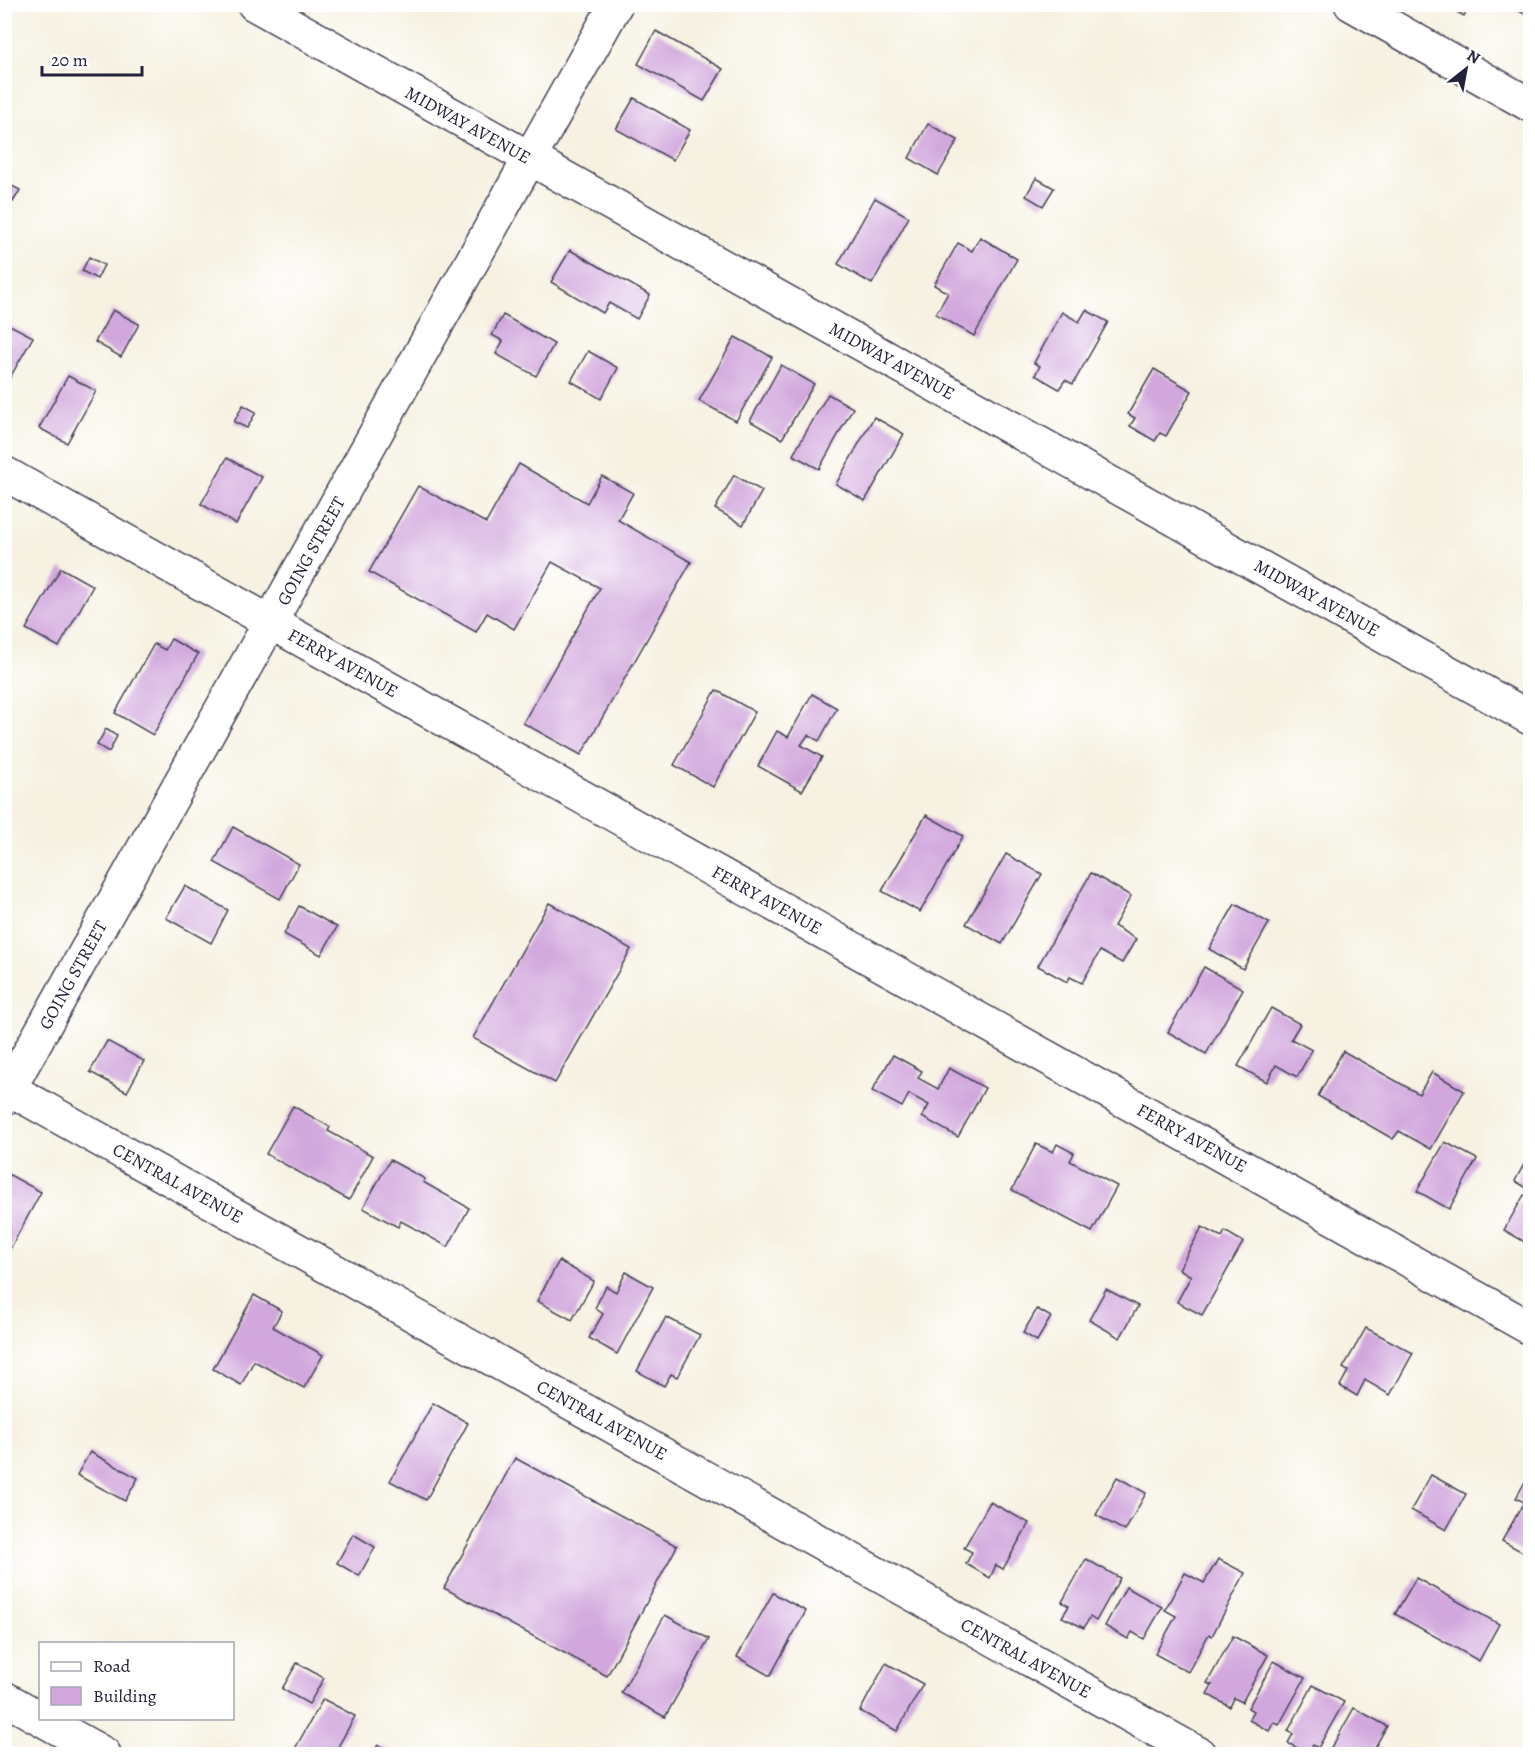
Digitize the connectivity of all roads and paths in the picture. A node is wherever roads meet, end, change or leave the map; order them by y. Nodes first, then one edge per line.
1 (254, 4) edge
2 (616, 4) edge
3 (1351, 4) edge
4 (1530, 105) edge
5 (530, 159) junction
6 (4, 473) edge
7 (271, 622) junction
8 (1530, 718) edge
9 (6, 1091) edge
10 (1530, 1328) edge
11 (4, 1698) edge
12 (39, 1718) edge
13 (43, 1720) edge
14 (104, 1755) edge
15 (1199, 1755) edge

1 - 5 street, MIDWAY AVENUE
2 - 5 street, GOING STREET
3 - 4 street
5 - 7 street, GOING STREET
5 - 8 street, MIDWAY AVENUE
6 - 7 street, FERRY AVENUE
7 - 9 street, GOING STREET
7 - 10 street, FERRY AVENUE
9 - 15 street, CENTRAL AVENUE
11 - 12 street
13 - 14 street

